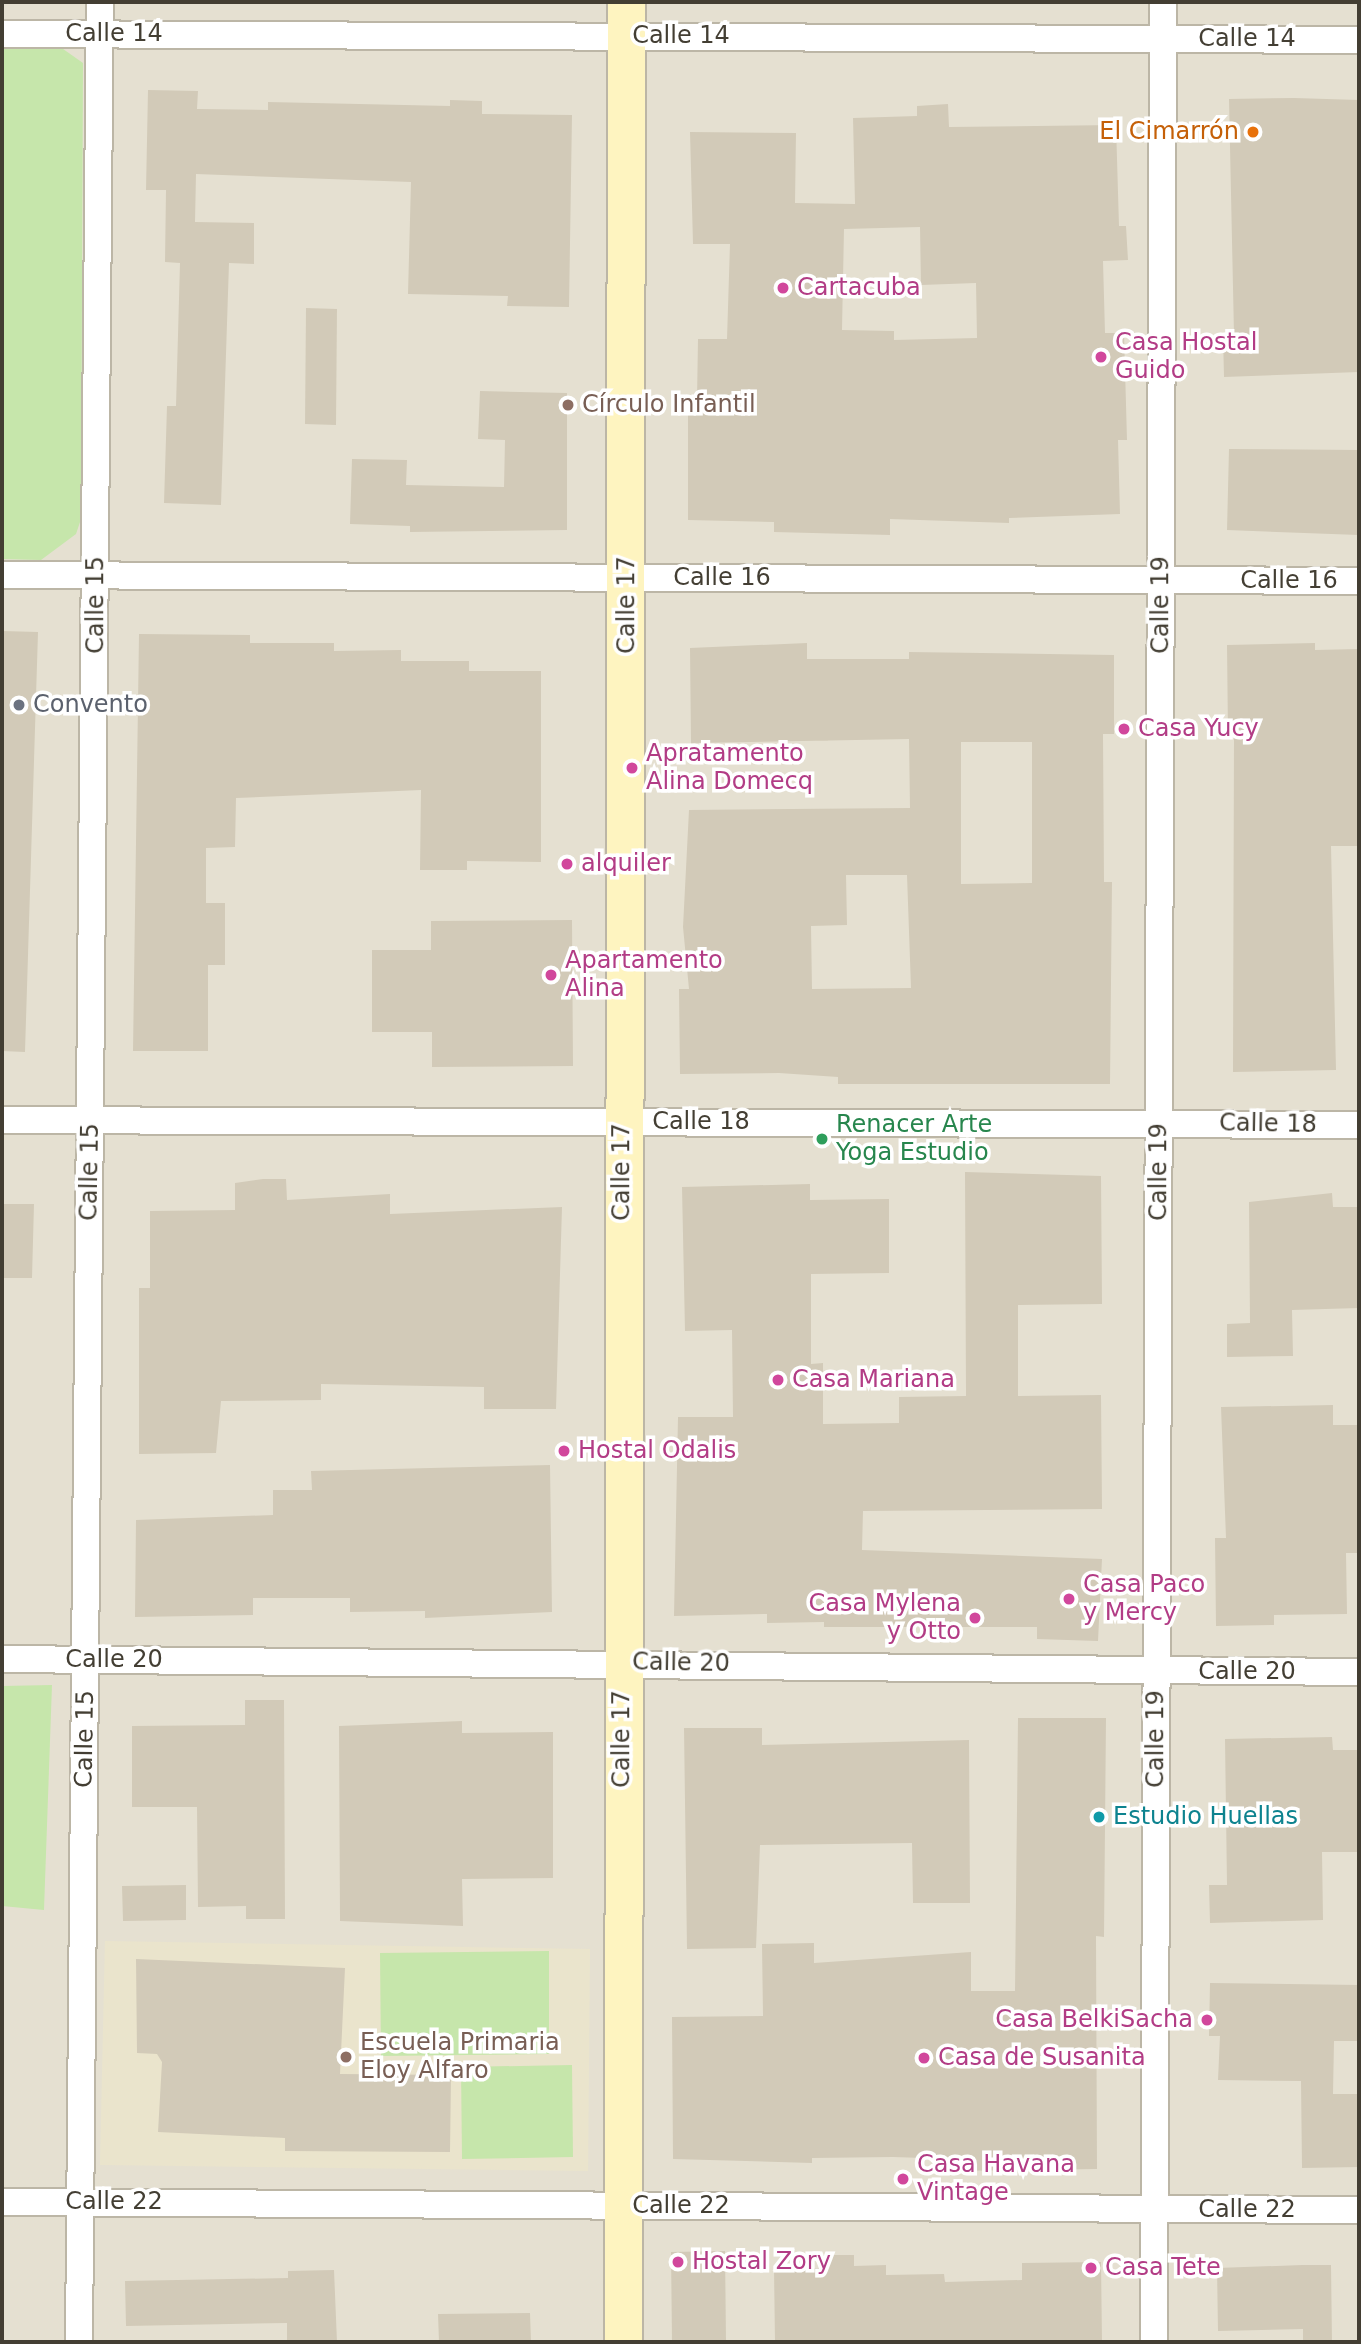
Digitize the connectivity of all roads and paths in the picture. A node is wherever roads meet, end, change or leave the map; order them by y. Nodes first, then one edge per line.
1 (100, 2) edge
2 (1163, 2) edge
3 (625, 19) edge
4 (2, 34) edge
5 (100, 34) junction
6 (1163, 39) junction
7 (1359, 40) edge
8 (2, 575) edge
9 (96, 575) junction
10 (627, 578) junction
11 (1161, 580) junction
12 (1359, 582) edge
13 (2, 1119) edge
14 (91, 1122) junction
15 (622, 1122) junction
16 (1159, 1123) junction
17 (1359, 1125) edge
18 (2, 1659) edge
19 (85, 1660) junction
20 (621, 1661) junction
21 (1156, 1671) junction
22 (1359, 1672) edge
23 (2, 2202) edge
24 (80, 2202) junction
25 (625, 2205) junction
26 (1154, 2209) junction
27 (1359, 2210) edge
28 (79, 2342) edge
29 (623, 2342) edge
30 (1154, 2342) edge

1 - 5 street, Calle 15
2 - 6 street, Calle 19
3 - 5 street, Calle 14
3 - 6 street, Calle 14
3 - 10 street, Calle 17
4 - 5 street, Calle 14
5 - 9 street, Calle 15
6 - 7 street, Calle 14
6 - 11 street, Calle 19
8 - 9 street, Calle 16
9 - 10 street, Calle 16
9 - 14 street, Calle 15
10 - 11 street, Calle 16
10 - 15 street, Calle 17
11 - 12 street, Calle 16
11 - 16 street, Calle 19
13 - 14 street, Calle 18
14 - 15 street, Calle 18
14 - 19 street, Calle 15
15 - 16 street, Calle 18
15 - 20 street, Calle 17
16 - 17 street, Calle 18
16 - 21 street, Calle 19
18 - 19 street, Calle 20
19 - 20 street, Calle 20
19 - 24 street, Calle 15
20 - 21 street, Calle 20
20 - 25 street, Calle 17
21 - 22 street, Calle 20
21 - 26 street, Calle 19
23 - 24 street, Calle 22
24 - 25 street, Calle 22
24 - 28 street, Calle 15
25 - 26 street, Calle 22
25 - 29 street, Calle 17
26 - 27 street, Calle 22
26 - 30 street, Calle 19

